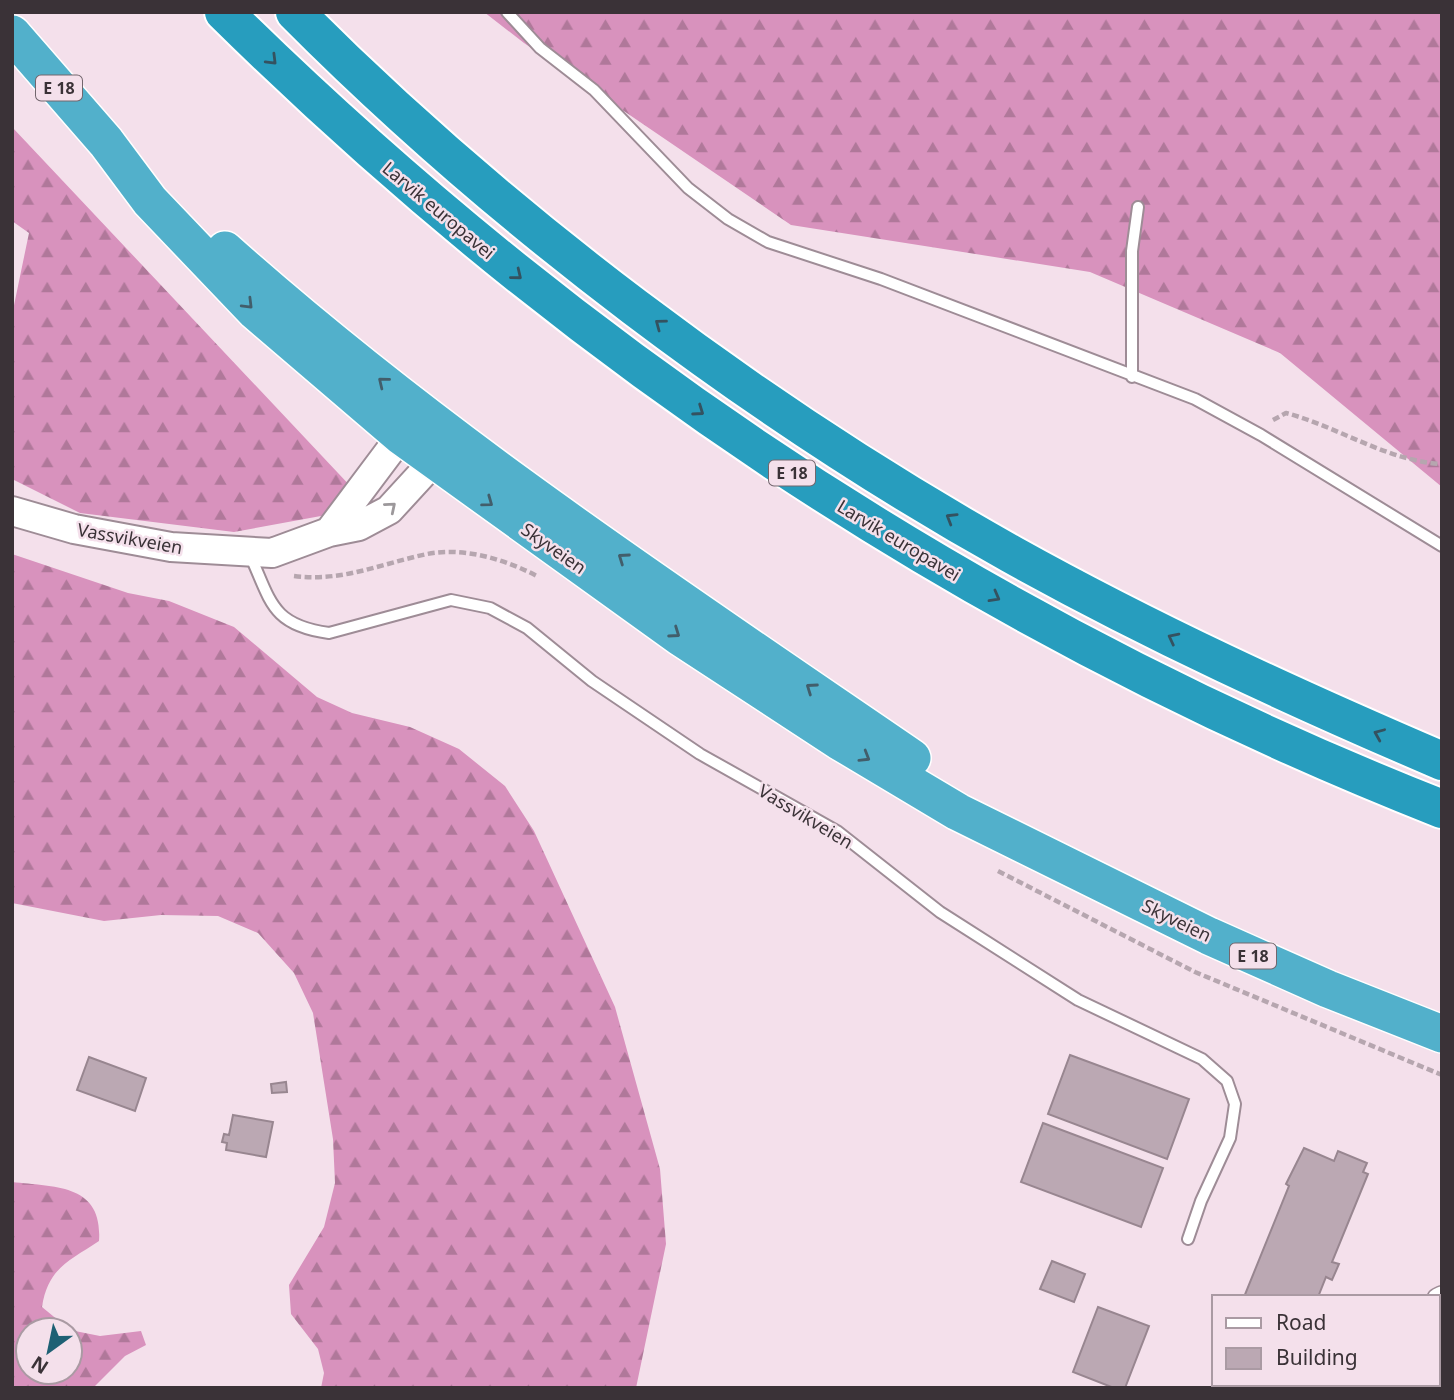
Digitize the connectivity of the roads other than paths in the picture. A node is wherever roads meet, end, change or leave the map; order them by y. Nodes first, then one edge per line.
1 (224, 12) edge
2 (295, 12) edge
3 (507, 12) edge
4 (12, 34) edge
5 (106, 142) junction
6 (1138, 207) dead end
7 (1132, 377) junction
8 (436, 425) junction
9 (401, 436) junction
10 (434, 461) junction
11 (12, 511) edge
12 (329, 532) junction
13 (1442, 546) edge
14 (249, 553) junction
15 (1442, 761) edge
16 (1442, 809) edge
17 (1069, 866) junction
18 (1442, 1034) edge
19 (1188, 1239) dead end

1 -> 16 highway, Larvik europavei / E 18
15 -> 2 highway, E 18
3 - 7 lane
4 - 5 highway, Skyveien / E 18
8 -> 5 highway, Skyveien / E 18
5 -> 9 highway, Skyveien / E 18
6 - 7 lane
7 - 13 lane
8 - 9 street
8 - 10 street
17 -> 8 highway, Skyveien / E 18
9 - 10 highway, Skyveien / E 18
9 - 12 street
12 -> 10 street, Vassvikveien
10 -> 17 highway, Skyveien / E 18
11 - 14 street, Vassvikveien
12 - 14 street, Vassvikveien
14 - 19 lane, Vassvikveien
17 - 18 highway, Skyveien / E 18

